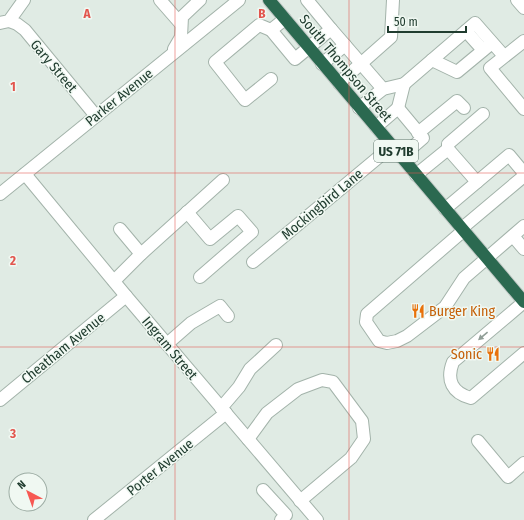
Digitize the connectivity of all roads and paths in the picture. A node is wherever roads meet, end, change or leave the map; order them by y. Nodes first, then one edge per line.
1 (24, 0) edge
2 (160, 0) edge
3 (239, 0) edge
4 (269, 0) edge
5 (393, 0) edge
6 (517, 0) edge
7 (195, 2) edge
8 (314, 2) edge
9 (524, 8) edge
10 (285, 19) junction
11 (4, 22) edge
12 (181, 24) junction
13 (331, 29) junction
14 (271, 30) junction
15 (524, 41) edge
16 (345, 45) junction
17 (488, 47) junction
18 (309, 48) junction
19 (171, 55) junction
20 (504, 56) junction
21 (432, 60) junction
22 (322, 64) junction
23 (361, 64) junction
24 (271, 79) dead end
25 (339, 83) junction
26 (404, 84) junction
27 (382, 89) junction
28 (360, 108) junction
29 (398, 108) junction
30 (464, 108) dead end
31 (524, 109) edge
32 (483, 114) dead end
33 (96, 116) junction
34 (376, 127) junction
35 (418, 132) junction
36 (392, 146) junction
37 (448, 149) junction
38 (401, 157) junction
39 (524, 173) edge
40 (25, 174) junction
41 (416, 175) junction
42 (524, 176) edge
43 (223, 180) dead end
44 (477, 182) junction
45 (0, 194) edge
46 (445, 209) junction
47 (187, 212) junction
48 (524, 226) edge
49 (120, 229) dead end
50 (462, 230) junction
51 (513, 236) junction
52 (524, 249) edge
53 (141, 254) junction
54 (486, 258) junction
55 (253, 262) dead end
56 (200, 277) dead end
57 (114, 281) junction
58 (126, 296) junction
59 (524, 302) edge
60 (228, 316) dead end
61 (167, 344) junction
62 (276, 345) dead end
63 (524, 353) edge
64 (0, 400) edge
65 (223, 411) junction
66 (248, 439) junction
67 (478, 441) dead end
68 (524, 463) edge
69 (263, 490) dead end
70 (300, 501) junction
71 (312, 518) edge
72 (94, 520) edge
73 (281, 520) edge

1 - 11 street
2 - 12 street
3 - 19 street, Parker Avenue
4 - 10 highway, South Thompson Street / US 71B
5 - 23 street
6 - 9 street
7 - 12 street
8 - 13 street
10 - 14 street
10 - 18 highway, South Thompson Street / US 71B
11 - 33 street, Gary Street
12 - 19 street
13 - 16 street
13 - 18 street
14 - 18 street
14 - 24 street
15 - 20 street
16 - 22 street
16 - 23 street
17 - 20 street
17 - 21 street
17 - 21 street
18 - 22 highway, South Thompson Street / US 71B
19 - 33 street, Parker Avenue
20 - 31 street
21 - 26 street
22 - 25 highway, South Thompson Street / US 71B
23 - 25 street
23 - 27 street
25 - 28 highway, South Thompson Street / US 71B
26 - 27 street
26 - 29 street
27 - 28 street
28 - 34 highway, South Thompson Street / US 71B
29 - 34 street
29 - 35 street
30 - 35 street
32 - 37 street
33 - 40 street, Parker Avenue
34 - 36 highway, South Thompson Street / US 71B
35 - 38 street
36 - 38 highway, South Thompson Street / US 71B
36 - 55 street, Mockingbird Lane
37 - 41 street
37 - 44 street
38 - 41 highway, South Thompson Street / US 71B
39 - 44 street
40 - 45 street, Parker Avenue
40 - 57 street, Ingram Street
41 - 46 highway, South Thompson Street / US 71B
42 - 50 street
43 - 47 street
44 - 46 street
46 - 50 highway, South Thompson Street / US 71B
47 - 53 street
47 - 56 street
48 - 51 street
49 - 53 street
50 - 54 highway, South Thompson Street / US 71B
50 - 54 street
51 - 52 street
51 - 54 street
53 - 57 street
54 - 59 highway, South Thompson Street / US 71B
57 - 58 street, Ingram Street
58 - 61 street, Ingram Street
58 - 64 street, Cheatham Avenue
59 -> 63 street
60 - 61 street
61 - 65 street, Ingram Street
62 - 65 street, Porter Avenue
65 - 66 street, Ingram Street
65 - 72 street, Porter Avenue
66 - 70 street, Ingram Street
66 - 70 street
67 - 68 street
69 - 73 street
70 - 71 street, Ingram Street

